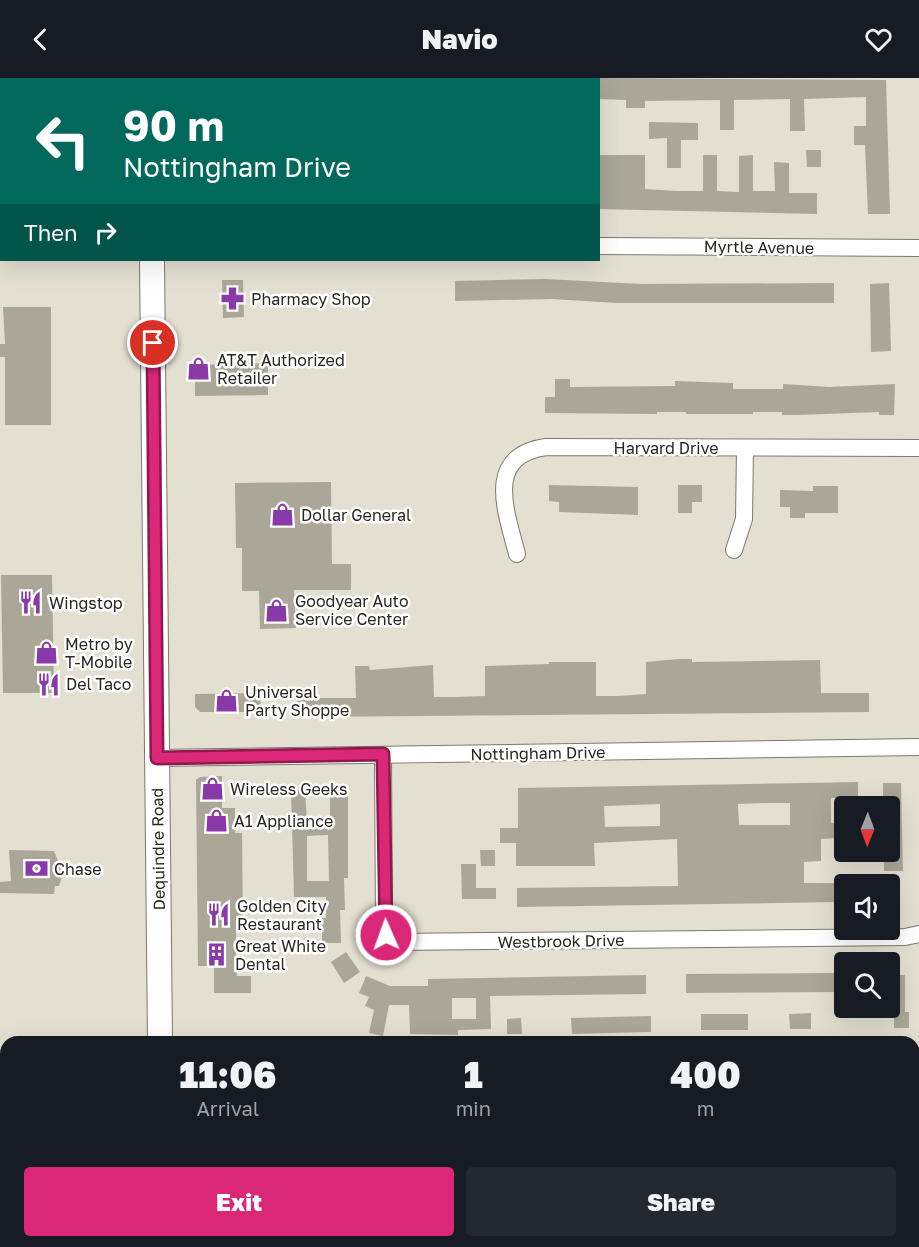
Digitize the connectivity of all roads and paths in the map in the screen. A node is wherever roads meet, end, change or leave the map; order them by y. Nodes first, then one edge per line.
1 (600, 246) edge
2 (919, 249) edge
3 (152, 261) edge
4 (745, 448) junction
5 (919, 448) edge
6 (734, 550) dead end
7 (517, 554) dead end
8 (919, 747) edge
9 (383, 754) junction
10 (157, 758) junction
11 (919, 934) edge
12 (160, 1036) edge

1 - 2 street, Myrtle Avenue
3 - 10 main road, Dequindre Road
4 - 5 street, Harvard Drive
4 - 6 street
4 - 7 street, Harvard Drive
8 - 9 street, Nottingham Drive
9 - 10 street, Nottingham Drive
9 - 11 street, Westbrook Drive
10 - 12 main road, Dequindre Road

